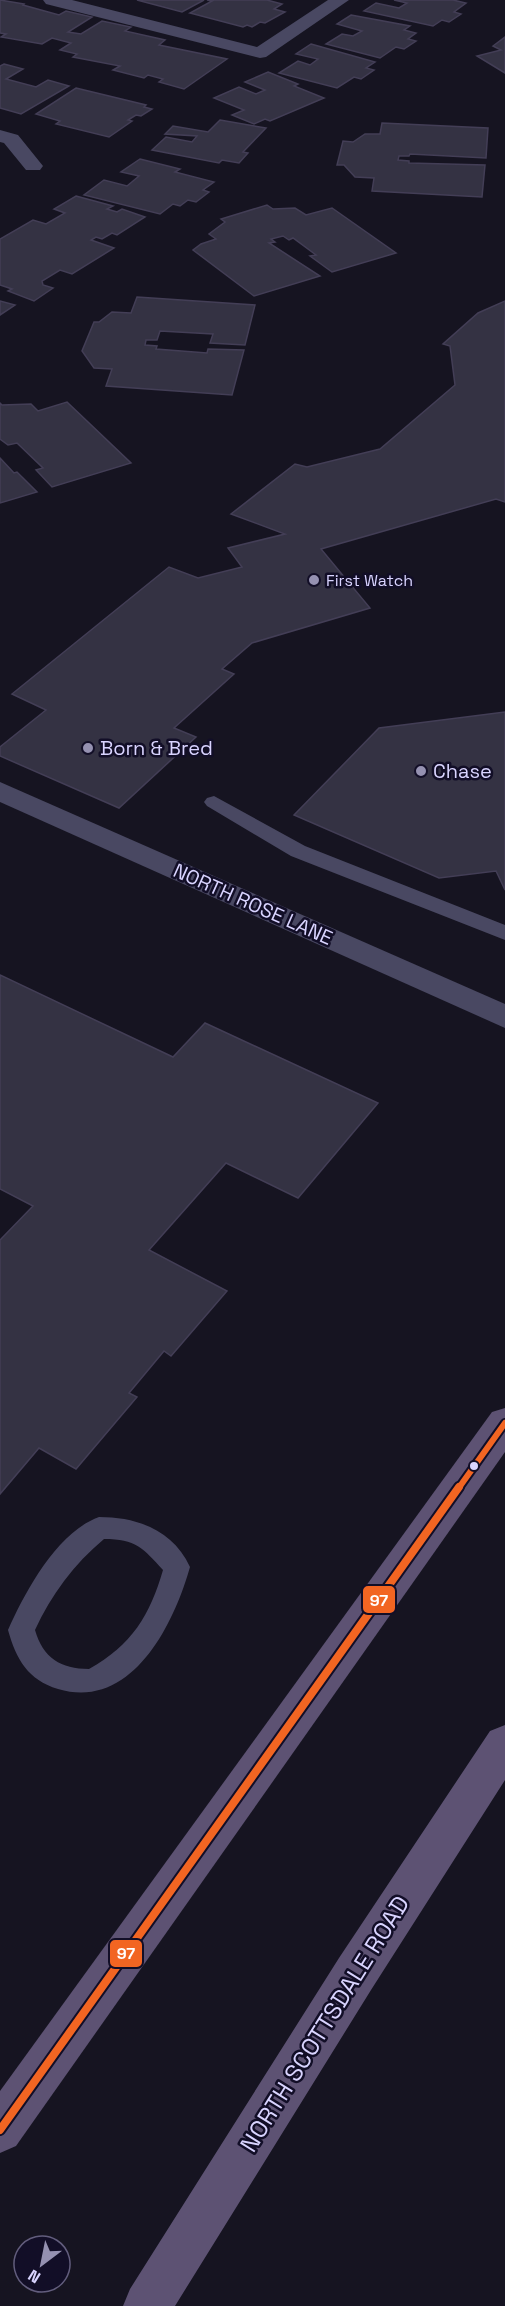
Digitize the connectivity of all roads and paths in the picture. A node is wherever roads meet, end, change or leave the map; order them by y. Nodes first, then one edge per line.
1 (52, 0) edge
2 (340, 0) edge
3 (0, 136) edge
4 (33, 166) dead end
5 (0, 791) edge
6 (214, 802) dead end
7 (505, 933) edge
8 (505, 1017) edge
9 (505, 1423) edge
10 (41, 1669) joint
11 (505, 1744) edge
12 (0, 2130) edge
13 (147, 2306) edge

1 - 2 street
3 - 4 street
5 - 8 street, NORTH ROSE LANE
6 - 7 lane
9 - 12 main road
10 - 10 lane
11 - 13 main road, NORTH SCOTTSDALE ROAD

